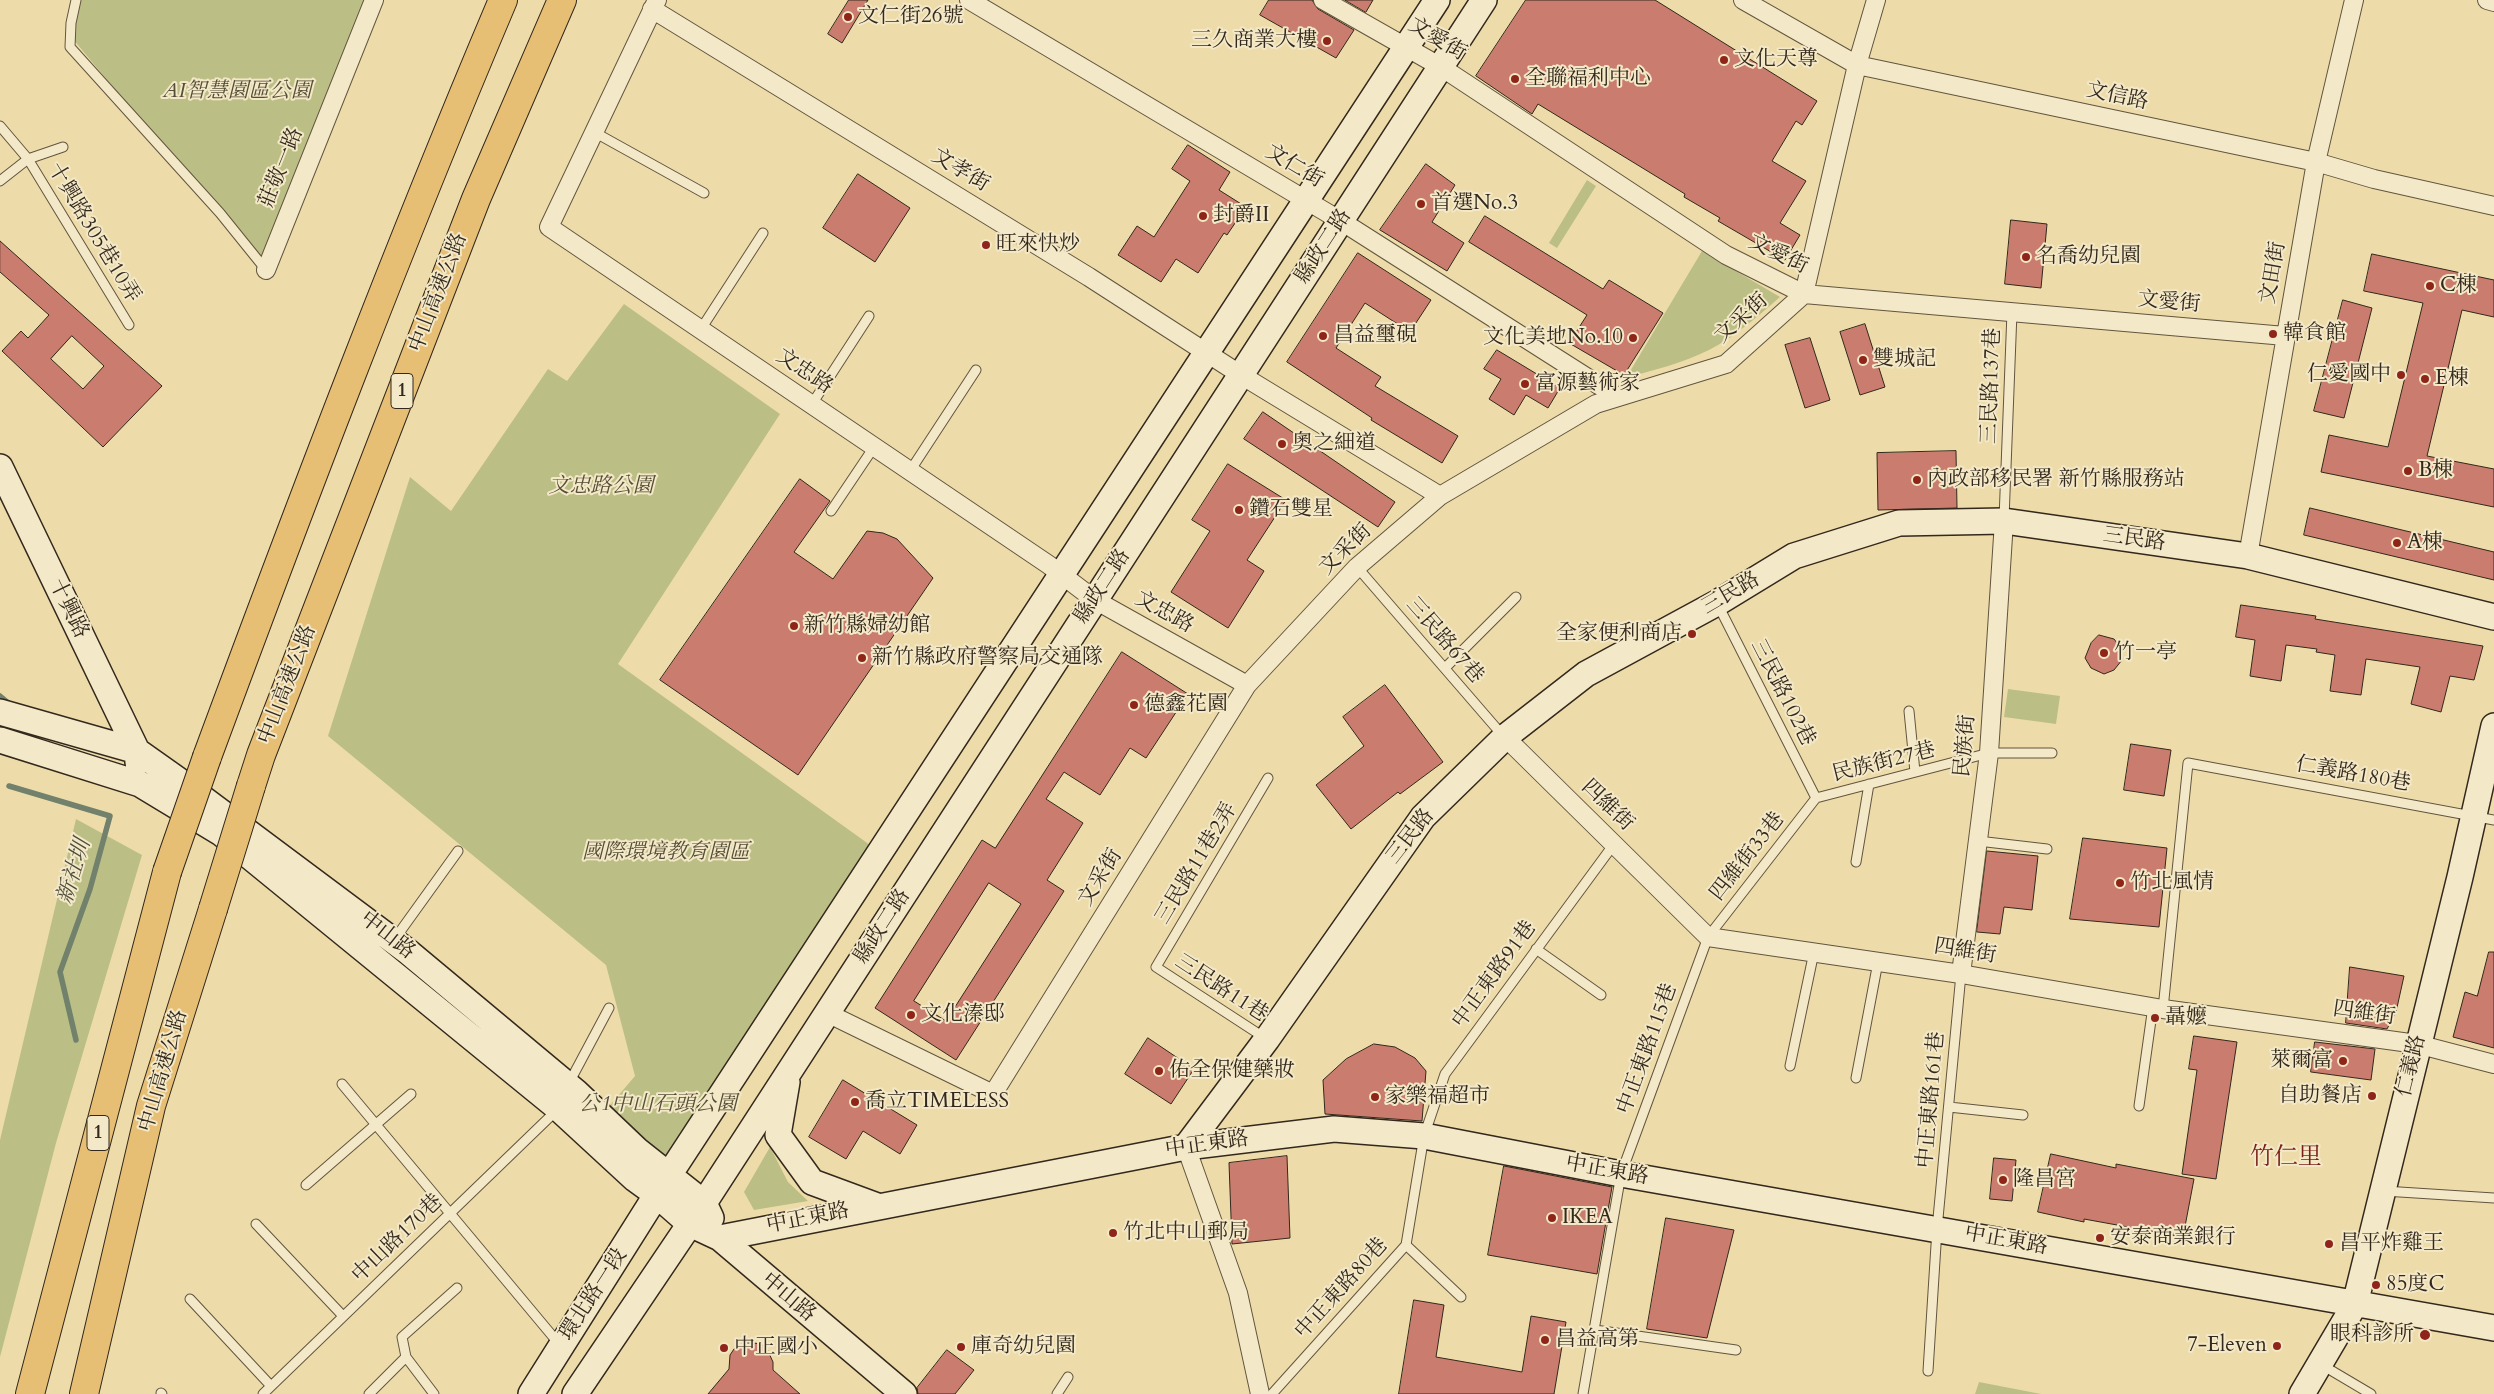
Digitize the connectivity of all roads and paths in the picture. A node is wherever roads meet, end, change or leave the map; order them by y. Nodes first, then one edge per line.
1 (76, 0) edge
2 (374, 0) edge
3 (503, 0) edge
4 (562, 0) edge
5 (969, 0) edge
6 (1323, 0) edge
7 (1438, 0) edge
8 (1484, 0) edge
9 (1743, 0) edge
10 (1876, 0) edge
11 (2354, 0) edge
12 (2487, 0) edge
13 (2494, 2) edge
14 (654, 5) edge
15 (1406, 48) junction
16 (1857, 65) junction
17 (1440, 67) junction
18 (0, 126) edge
19 (594, 132) junction
20 (62, 147) dead end
21 (28, 159) junction
22 (2316, 162) junction
23 (0, 181) edge
24 (704, 193) dead end
25 (1306, 200) junction
26 (2494, 206) edge
27 (1341, 221) junction
28 (764, 233) dead end
29 (266, 270) joint
30 (1804, 294) junction
31 (2012, 312) junction
32 (869, 316) dead end
33 (129, 325) dead end
34 (701, 329) junction
35 (2285, 336) junction
36 (1207, 353) junction
37 (976, 370) dead end
38 (1241, 375) junction
39 (1616, 396) junction
40 (812, 404) junction
41 (874, 447) junction
42 (0, 467) edge
43 (910, 471) junction
44 (1440, 496) junction
45 (831, 511) dead end
46 (2004, 521) junction
47 (2248, 556) junction
48 (1357, 567) junction
49 (1061, 575) junction
50 (1516, 597) dead end
51 (1095, 600) junction
52 (1717, 603) junction
53 (2494, 617) edge
54 (1445, 668) junction
55 (1247, 685) junction
56 (1909, 710) dead end
57 (2494, 726) edge
58 (8, 731) edge
59 (1505, 737) junction
60 (137, 751) junction
61 (1989, 753) junction
62 (2052, 753) dead end
63 (1915, 772) junction
64 (1268, 778) dead end
65 (140, 784) junction
66 (1869, 784) junction
67 (1816, 798) junction
68 (2484, 817) edge
69 (1978, 841) junction
70 (1614, 844) junction
71 (2048, 849) dead end
72 (458, 851) dead end
73 (1856, 862) dead end
74 (1708, 937) junction
75 (394, 941) junction
76 (1536, 949) junction
77 (1814, 952) junction
78 (1878, 962) junction
79 (1156, 967) joint
80 (1961, 974) junction
81 (1601, 995) dead end
82 (2158, 1007) junction
83 (609, 1008) dead end
84 (827, 1013) junction
85 (1267, 1039) junction
86 (2417, 1044) junction
87 (2494, 1064) edge
88 (1790, 1066) dead end
89 (789, 1071) junction
90 (1856, 1078) dead end
91 (342, 1084) dead end
92 (568, 1085) junction
93 (411, 1094) dead end
94 (2138, 1106) dead end
95 (1949, 1107) junction
96 (558, 1108) junction
97 (2023, 1115) dead end
98 (376, 1125) junction
99 (1424, 1136) junction
100 (1186, 1147) junction
101 (1621, 1174) junction
102 (306, 1185) dead end
103 (663, 1185) junction
104 (2381, 1191) junction
105 (2494, 1198) edge
106 (704, 1202) junction
107 (876, 1206) junction
108 (450, 1213) junction
109 (256, 1224) dead end
110 (690, 1224) junction
111 (1937, 1229) junction
112 (720, 1238) junction
113 (1406, 1245) junction
114 (457, 1288) dead end
115 (1461, 1297) dead end
116 (190, 1300) dead end
117 (2355, 1304) junction
118 (344, 1316) junction
119 (2494, 1328) edge
120 (1595, 1330) junction
121 (561, 1346) junction
122 (1736, 1350) dead end
123 (406, 1357) junction
124 (2320, 1363) junction
125 (1928, 1370) dead end
126 (1068, 1377) dead end
127 (271, 1386) junction
128 (30, 1394) edge
129 (84, 1394) edge
130 (263, 1394) edge
131 (370, 1394) edge
132 (433, 1394) edge
133 (531, 1394) edge
134 (575, 1394) edge
135 (904, 1394) edge
136 (1057, 1394) edge
137 (1260, 1394) edge
138 (1272, 1394) edge
139 (1583, 1394) edge
140 (2302, 1394) edge
141 (2371, 1394) edge

1 - 29 lane
2 - 29 street, 莊敬一路
3 - 128 highway, 1, bridge
4 - 129 highway, 中山高速公路 / 1, bridge
5 - 25 street, 文仁街
6 - 15 street, 文愛街
7 - 15 street, 縣政二路
8 - 17 street, 縣政二路
9 - 16 street, 文信路
10 - 16 street
11 - 22 street, 文田街
12 - 13 street
14 - 19 street, 文忠路
14 - 36 street, 文孝街
15 - 17 street, 文愛街
15 - 25 street, 縣政二路
16 - 22 street, 文信路
16 - 30 street
17 - 27 street, 縣政二路
17 - 30 street, 文愛街
18 - 21 lane, 十興路305巷10弄
19 - 24 lane
19 - 34 street, 文忠路
20 - 21 lane
21 - 23 lane
21 - 33 lane, 十興路305巷10弄
22 - 26 street, 文信路
22 - 35 street, 文田街
25 - 27 street, 文仁街
25 - 36 street, 縣政二路
27 - 38 street, 縣政二路
27 - 39 street, 文仁街
28 - 34 lane
30 - 31 street, 文愛街
30 - 39 street, 文采街
31 - 35 street, 文愛街
31 - 46 lane, 三民路137巷
32 - 40 lane
34 - 40 street, 文忠路
35 - 47 street, 文田街
36 - 38 street, 文孝街
36 - 49 street, 縣政二路
37 - 43 lane
38 - 44 street, 文孝街
38 - 51 street, 縣政二路
39 - 44 street, 文采街
40 - 41 street, 文忠路
41 - 43 street, 文忠路
41 - 45 lane
42 - 60 street, 十興路
43 - 49 street, 文忠路
44 - 48 street, 文采街
46 - 47 street, 三民路
46 - 52 street, 三民路
46 - 61 street, 民族街
47 - 53 street, 三民路
48 - 54 lane, 三民路67巷
48 - 55 street, 文采街
49 - 51 street, 文忠路
49 - 103 street, 縣政二路
50 - 54 lane
51 - 55 street, 文忠路
51 - 84 street, 縣政二路
52 - 59 street, 三民路
52 - 67 lane, 三民路102巷
54 - 59 lane, 三民路67巷
55 - 84 street, 文采街
56 - 63 lane
57 - 68 street, 仁義路
58 - 60 street, 中山路
58 - 65 street, 中山路
59 - 70 street, 四維街
59 - 85 street, 三民路
60 - 65 street
60 - 75 street, 中山路
61 - 62 lane, 民族街27巷
61 - 63 lane, 民族街27巷
61 - 69 street, 民族街
63 - 66 lane, 民族街27巷
64 - 79 lane, 三民路11巷2弄
65 - 96 street, 中山路
66 - 67 lane, 民族街27巷
66 - 73 lane
67 - 74 lane, 四維街33巷
68 - 82 lane, 仁義路180巷
68 - 86 street, 仁義路
69 - 71 lane
69 - 80 street, 民族街
70 - 74 street, 四維街
70 - 76 lane, 中正東路91巷
72 - 75 lane
74 - 77 street, 四維街
74 - 101 lane, 中正東路115巷
75 - 92 street, 中山路
76 - 81 lane
76 - 99 lane, 中正東路91巷
77 - 78 street, 四維街
77 - 88 lane
78 - 80 street, 四維街
78 - 90 lane
79 - 85 lane, 三民路11巷
80 - 82 street, 四維街
80 - 95 lane, 中正東路161巷
82 - 86 street, 四維街
82 - 94 lane
83 - 92 lane
84 - 89 street, 縣政二路
85 - 100 street, 三民路
86 - 87 street, 四維街
86 - 104 street, 仁義路
89 - 106 street, 縣政二路
89 - 107 street
91 - 98 lane
92 - 103 street, 中山路
93 - 98 lane
95 - 97 lane
95 - 111 lane, 中正東路161巷
96 - 103 street, 中山路
96 - 108 lane, 中山路170巷
98 - 102 lane
98 - 108 lane
99 - 100 street, 中正東路
99 - 101 street, 中正東路
99 - 113 lane, 中正東路80巷
100 - 107 street, 中正東路
100 - 137 street
101 - 111 street, 中正東路
101 - 120 lane, 中正東路115巷
103 - 106 street, 中山路
103 - 110 street, 中山路
103 - 121 street, 環北路一段
104 - 105 lane
104 - 117 street, 仁義路
106 - 110 street, 縣政二路
106 - 112 street, 中山路
107 - 112 street, 中正東路
108 - 118 lane, 中山路170巷
108 - 121 lane
109 - 118 lane
110 - 112 street, 中山路
110 - 134 street, 環北路一段
111 - 117 street, 中正東路
111 - 125 lane, 中正東路161巷
112 - 135 street, 中山路
113 - 115 lane
113 - 138 lane, 中正東路80巷
114 - 123 lane
116 - 127 lane
117 - 119 street, 中正東路
117 - 124 street, 仁義路
118 - 127 lane, 中山路170巷
120 - 122 lane
120 - 139 lane, 中正東路115巷
121 - 133 street, 環北路一段
123 - 131 lane
123 - 132 lane
124 - 140 street, 仁義路
124 - 141 lane
126 - 136 lane
127 - 130 lane, 中山路170巷

